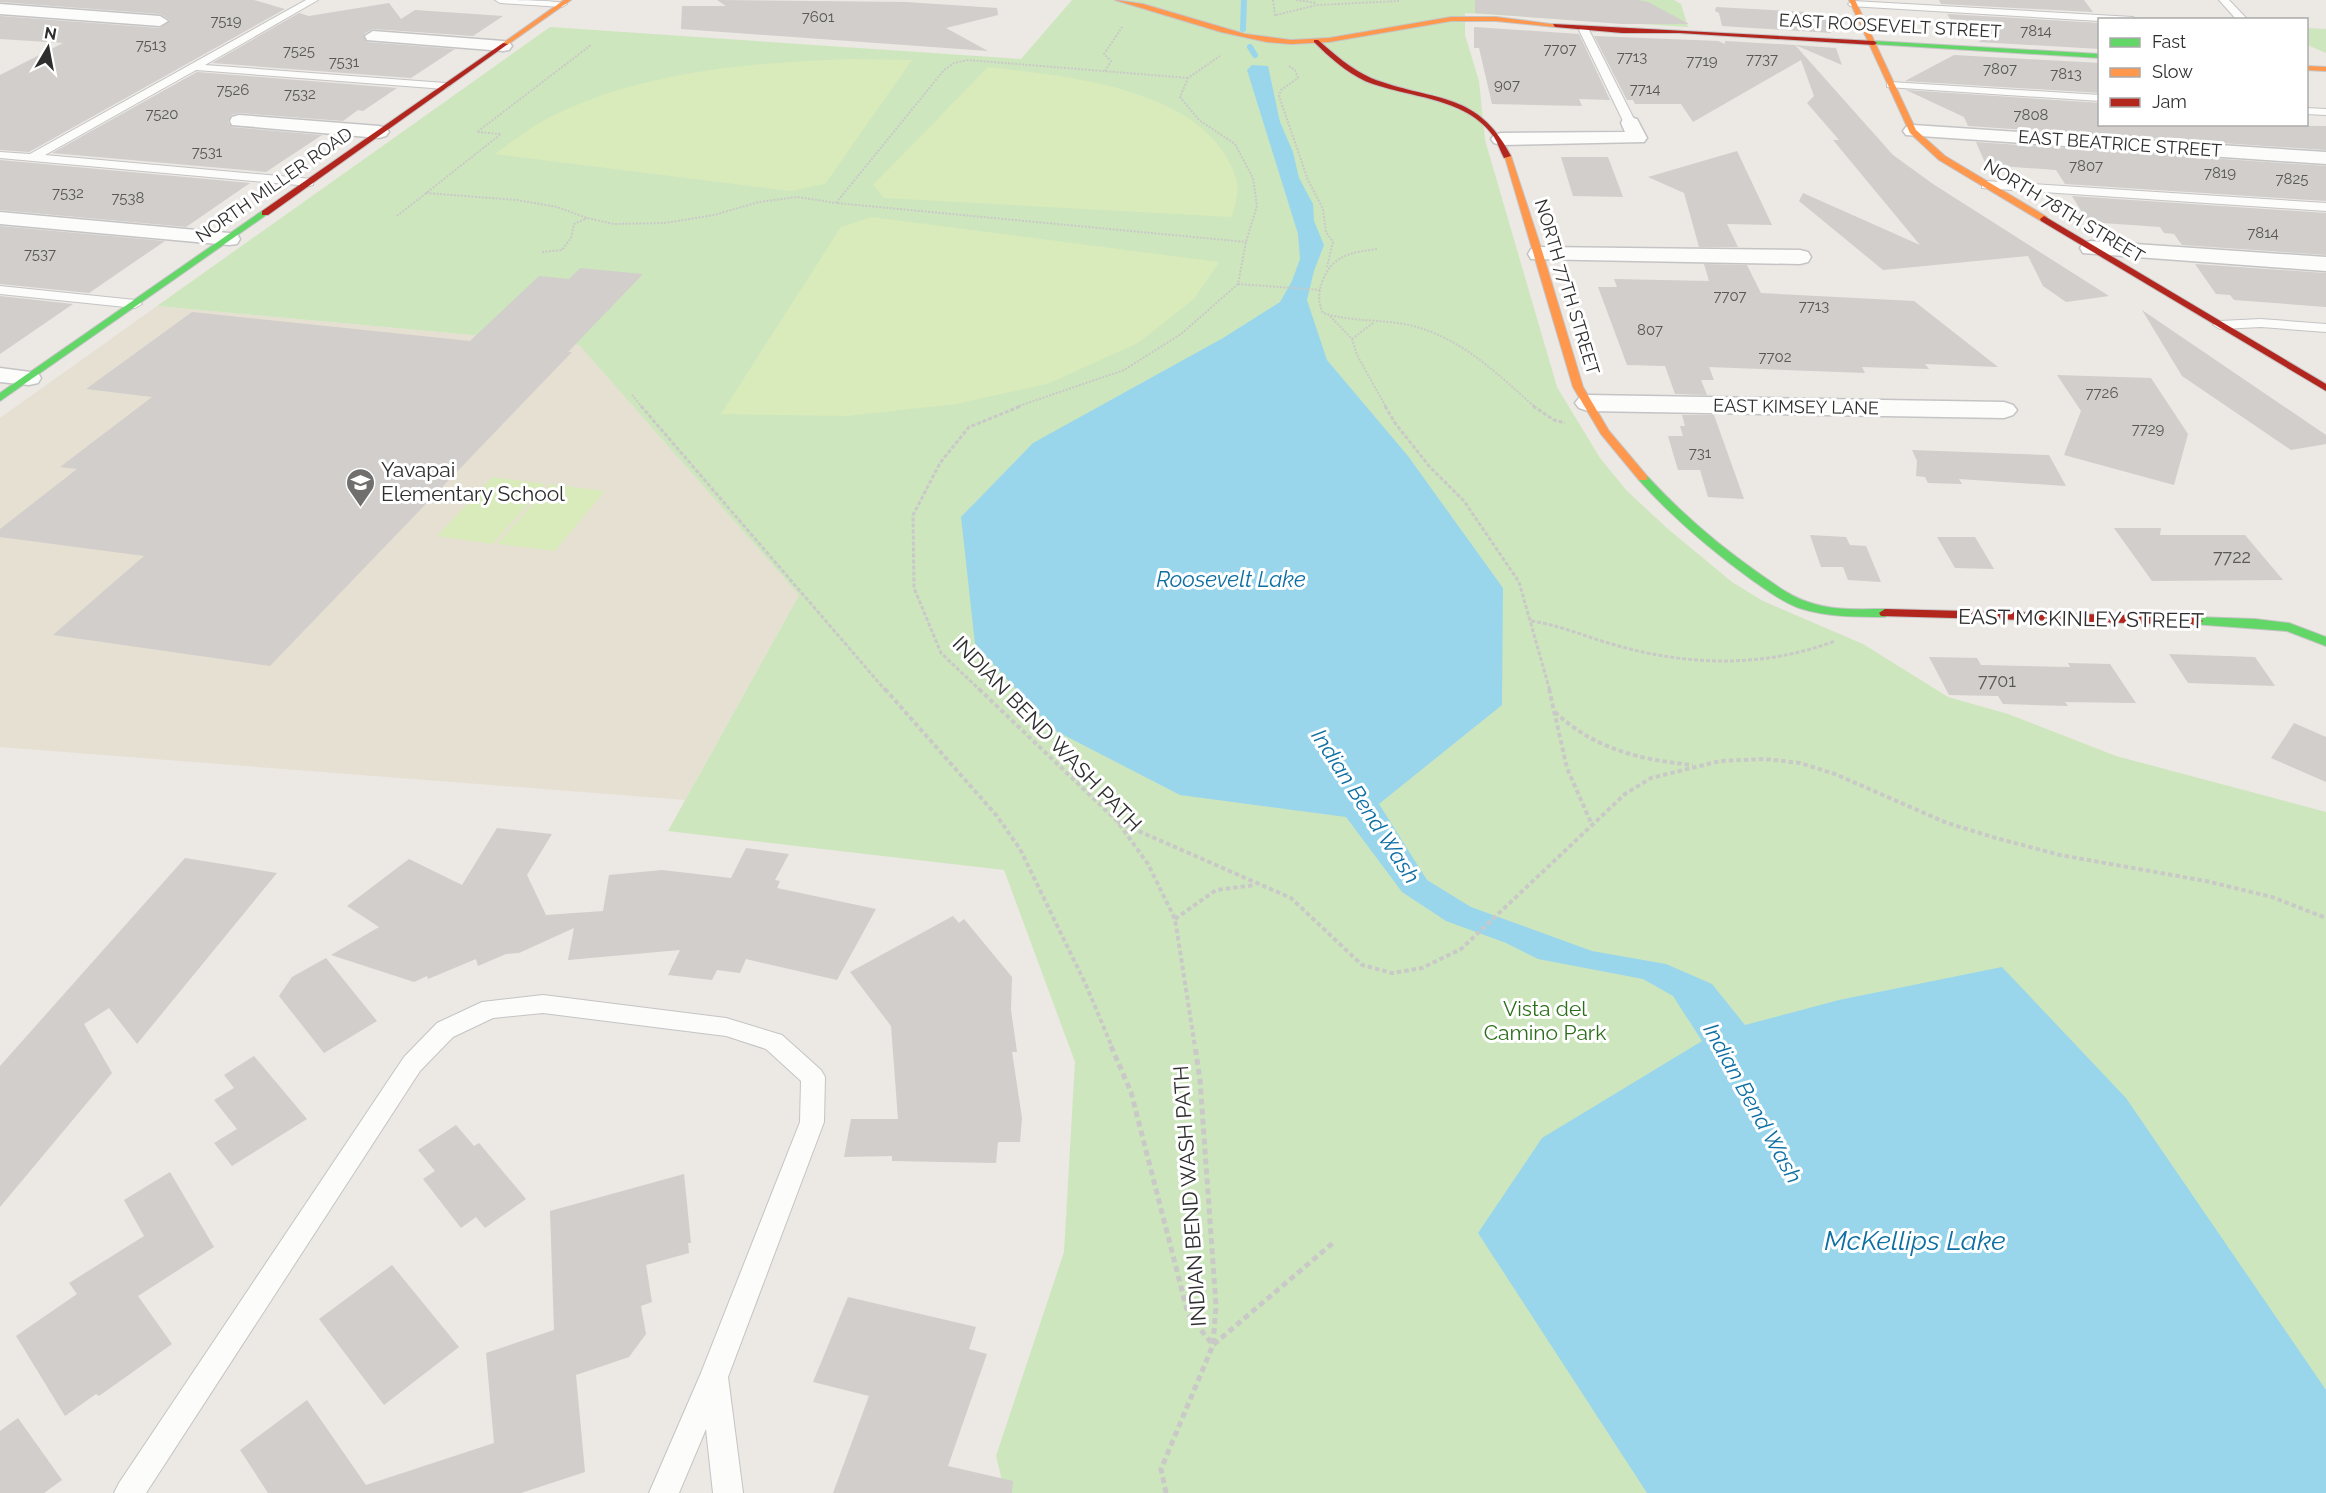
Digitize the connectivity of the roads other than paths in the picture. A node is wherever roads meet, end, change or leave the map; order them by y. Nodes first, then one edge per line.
1 (313, 0) edge
2 (500, 0) edge
3 (1118, 0) edge
4 (2224, 0) edge
5 (565, 2) edge
6 (1853, 2) edge
7 (0, 9) edge
8 (2102, 18) edge
9 (2241, 18) edge
10 (160, 21) dead end
11 (1538, 24) junction
12 (1584, 30) junction
13 (1679, 32) junction
14 (373, 36) dead end
15 (1316, 41) junction
16 (1871, 43) junction
17 (503, 46) junction
18 (2098, 56) edge
19 (194, 67) junction
20 (2308, 68) edge
21 (2326, 69) edge
22 (1892, 85) junction
23 (446, 86) junction
24 (2098, 98) edge
25 (2308, 111) edge
26 (2326, 112) edge
27 (239, 121) dead end
28 (1630, 123) joint
29 (1913, 131) junction
30 (379, 132) junction
31 (1501, 140) junction
32 (0, 155) edge
33 (32, 158) junction
34 (2326, 158) edge
35 (309, 182) junction
36 (1986, 185) junction
37 (2326, 207) edge
38 (0, 218) edge
39 (229, 239) junction
40 (2091, 248) junction
41 (1539, 254) junction
42 (1800, 257) dead end
43 (2326, 264) edge
44 (0, 290) edge
45 (135, 304) junction
46 (2220, 325) junction
47 (2326, 328) edge
48 (0, 375) edge
49 (29, 378) junction
50 (2326, 388) edge
51 (0, 398) edge
52 (1588, 403) junction
53 (2004, 410) dead end
54 (1832, 612) joint
55 (2326, 642) edge
56 (714, 1376) junction
57 (129, 1493) edge
58 (664, 1493) edge
59 (728, 1493) edge

1 - 19 lane
2 - 5 lane
3 - 15 street, EAST ROOSEVELT STREET
4 - 9 lane
5 - 17 street, NORTH MILLER ROAD
6 - 8 lane
6 - 16 street, NORTH 78TH STREET
7 - 10 street
11 - 12 street, EAST ROOSEVELT STREET
11 - 13 street, EAST ROOSEVELT STREET
11 - 15 street, EAST ROOSEVELT STREET
12 - 13 street, EAST ROOSEVELT STREET
12 - 28 lane
13 - 16 street, EAST ROOSEVELT STREET
14 - 17 street
15 - 31 street, NORTH 77TH STREET
16 - 18 street, EAST ROOSEVELT STREET
16 - 22 street, NORTH 78TH STREET
17 - 23 street, NORTH MILLER ROAD
19 - 23 lane
19 - 33 lane
20 - 21 street
22 - 24 lane
22 - 29 street, NORTH 78TH STREET
23 - 30 street, NORTH MILLER ROAD
25 - 26 lane
27 - 30 street
28 - 31 street
29 - 34 street, EAST BEATRICE STREET
29 - 36 street, NORTH 78TH STREET
30 - 35 street, NORTH MILLER ROAD
31 - 41 street, NORTH 77TH STREET
32 - 33 lane
33 - 35 lane
35 - 39 street, NORTH MILLER ROAD
36 - 37 lane
36 - 40 street, NORTH 78TH STREET
38 - 39 street
39 - 45 street, NORTH MILLER ROAD
40 - 43 street
40 - 46 street, NORTH 78TH STREET
41 - 42 street
41 - 52 street, NORTH 77TH STREET
44 - 45 lane
45 - 49 street, NORTH MILLER ROAD
46 - 47 lane
46 - 50 street, NORTH 78TH STREET
48 - 49 street
49 - 51 street, NORTH MILLER ROAD
52 - 53 street, EAST KIMSEY LANE
52 - 54 street, NORTH 77TH STREET
54 - 55 street, EAST MCKINLEY STREET
56 - 57 lane
56 - 58 lane
56 - 59 lane

